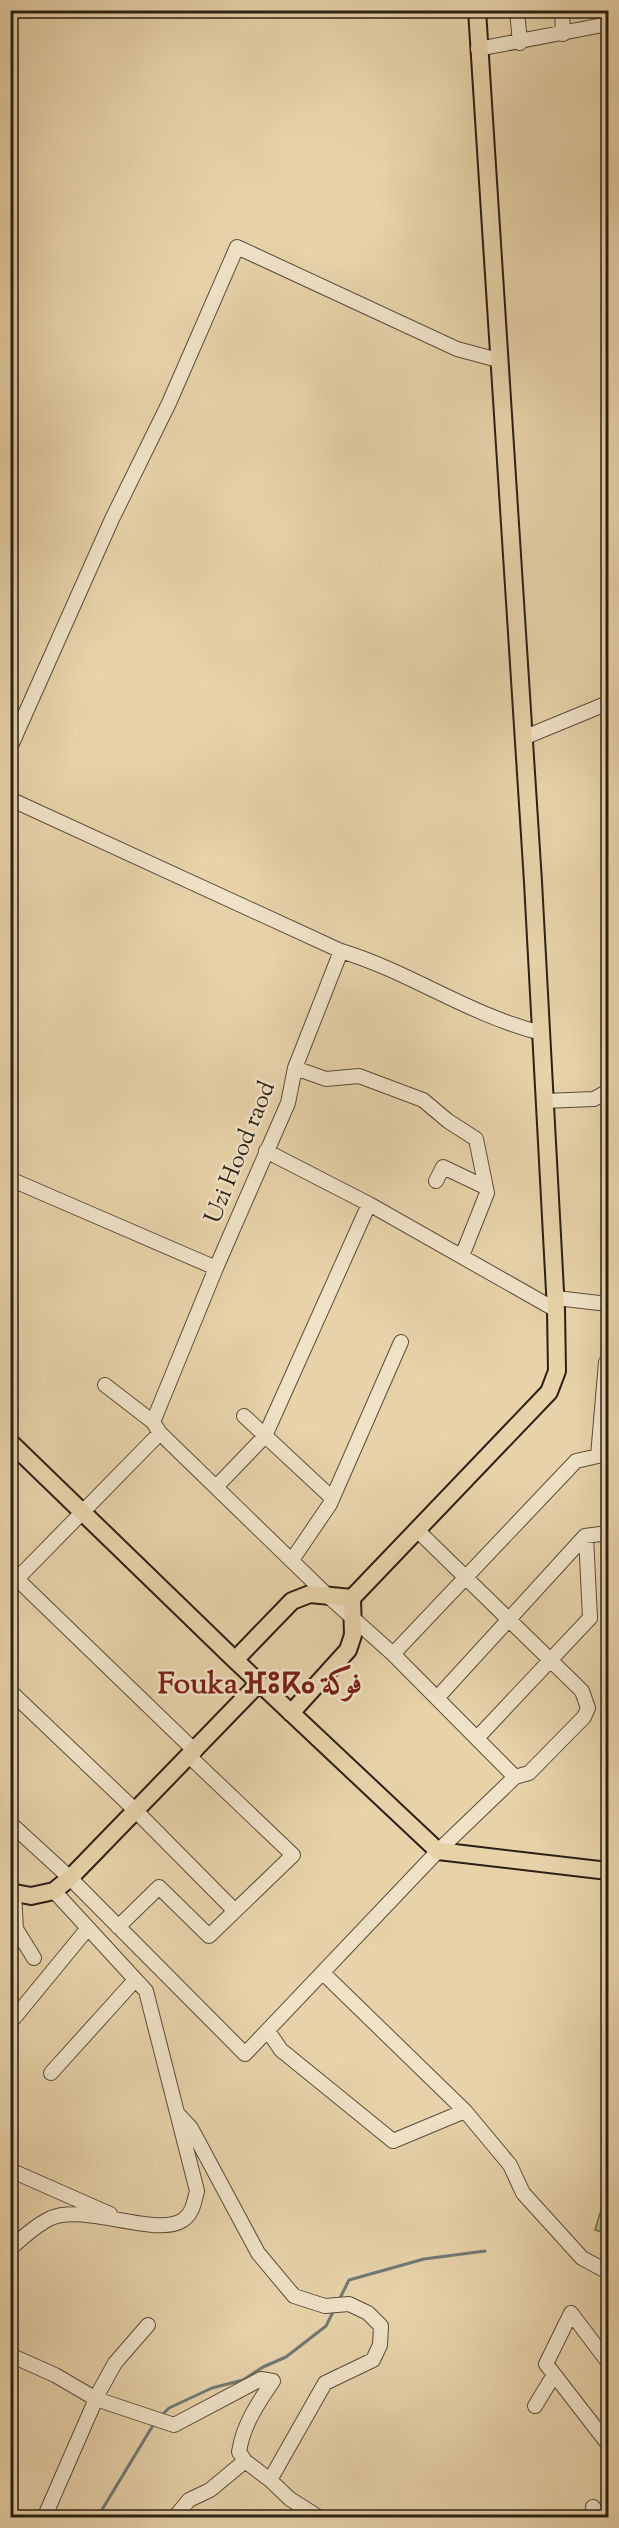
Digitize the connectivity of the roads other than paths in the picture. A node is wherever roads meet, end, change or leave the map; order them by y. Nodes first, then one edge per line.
1 (477, 10) edge
2 (517, 10) edge
3 (562, 10) edge
4 (602, 10) edge
5 (606, 25) edge
6 (563, 34) junction
7 (520, 43) junction
8 (478, 49) junction
9 (498, 360) junction
10 (609, 703) edge
11 (523, 738) junction
12 (10, 748) edge
13 (10, 799) edge
14 (341, 951) junction
15 (542, 1033) junction
16 (295, 1068) junction
17 (609, 1091) edge
18 (544, 1101) junction
19 (266, 1151) junction
20 (10, 1179) edge
21 (436, 1181) dead end
22 (485, 1187) junction
23 (369, 1204) junction
24 (462, 1256) junction
25 (216, 1268) junction
26 (556, 1304) junction
27 (609, 1304) edge
28 (401, 1342) dead end
29 (607, 1369) edge
30 (105, 1384) dead end
31 (244, 1416) dead end
32 (157, 1427) junction
33 (265, 1436) junction
34 (10, 1442) edge
35 (603, 1455) edge
36 (216, 1486) junction
37 (333, 1498) junction
38 (82, 1512) junction
39 (417, 1530) junction
40 (609, 1533) edge
41 (586, 1536) junction
42 (292, 1560) junction
43 (466, 1578) junction
44 (14, 1583) edge
45 (327, 1595) junction
46 (352, 1598) junction
47 (353, 1619) junction
48 (508, 1620) junction
49 (393, 1654) junction
50 (550, 1659) junction
51 (235, 1660) junction
52 (259, 1683) junction
53 (10, 1691) edge
54 (437, 1698) junction
55 (291, 1713) junction
56 (477, 1738) junction
57 (192, 1753) junction
58 (515, 1777) junction
59 (136, 1811) junction
60 (10, 1822) edge
61 (438, 1851) junction
62 (609, 1871) edge
63 (70, 1878) junction
64 (54, 1892) junction
65 (12, 1893) edge
66 (235, 1911) junction
67 (118, 1927) junction
68 (88, 1928) junction
69 (34, 1958) dead end
70 (323, 1973) junction
71 (135, 1980) junction
72 (10, 2023) edge
73 (268, 2031) junction
74 (51, 2073) dead end
75 (465, 2111) junction
76 (177, 2112) junction
77 (10, 2170) edge
78 (123, 2220) junction
79 (10, 2249) edge
80 (609, 2271) edge
81 (148, 2325) dead end
82 (10, 2355) edge
83 (609, 2362) edge
84 (554, 2375) junction
85 (96, 2399) junction
86 (535, 2406) dead end
87 (609, 2444) edge
88 (245, 2461) junction
89 (270, 2480) junction
90 (44, 2517) edge
91 (174, 2517) edge
92 (320, 2517) edge

1 - 8 main road
2 - 7 street
3 - 6 street
4 - 5 street
5 - 6 street
6 - 7 street
7 - 8 street
8 - 9 main road
9 - 11 main road
9 - 12 street
10 - 11 street
11 - 15 main road
13 - 14 street
14 - 15 street
14 - 16 street, Uzi Hood raod
15 - 18 main road
16 - 19 street, Uzi Hood raod
16 - 22 street
17 - 18 street
18 - 26 main road
19 - 23 street
19 - 25 street, Uzi Hood raod
20 - 25 street
21 - 22 street
22 - 24 street
23 - 24 street
23 - 33 street
24 - 26 street
25 - 32 street, Uzi Hood raod
26 - 27 street
26 - 39 main road
28 - 37 street
29 - 35 street
30 - 32 street
31 - 33 street
32 - 36 street
32 - 38 street, Uzi Hood raod
33 - 36 street
33 - 37 street
34 - 38 main road
35 - 43 street
36 - 42 street
37 - 42 street
38 - 44 street, Uzi Hood raod
38 - 51 main road
39 - 43 street
39 - 46 main road
40 - 41 street
41 - 48 street
41 - 50 street
42 - 45 street
43 - 48 street
43 - 49 street
44 - 57 street
45 - 46 main road
45 - 47 street
45 - 51 main road
46 - 47 main road
47 - 49 street
47 - 55 main road
48 - 50 street
48 - 54 street
49 - 54 street
50 - 56 street
50 - 58 street
51 - 52 main road
52 - 55 main road
52 - 57 main road
53 - 59 street
54 - 56 street
55 - 61 main road
56 - 58 street
57 - 59 main road
57 - 66 street
58 - 61 street
59 - 63 main road
59 - 66 street
60 - 63 street
61 - 62 main road
61 - 70 street
63 - 64 main road
63 - 67 street
64 - 65 main road
64 - 68 street
65 - 69 street
66 - 67 street
67 - 73 street
68 - 71 street
68 - 72 street
70 - 73 street
70 - 75 street
71 - 74 street
71 - 76 street
73 - 75 street
75 - 80 street
76 - 78 street
76 - 89 street
77 - 78 street
78 - 79 street
81 - 85 street
82 - 85 street
83 - 84 street
84 - 86 street
84 - 87 street
85 - 88 street
85 - 90 street
88 - 89 street
88 - 91 street
89 - 92 street

